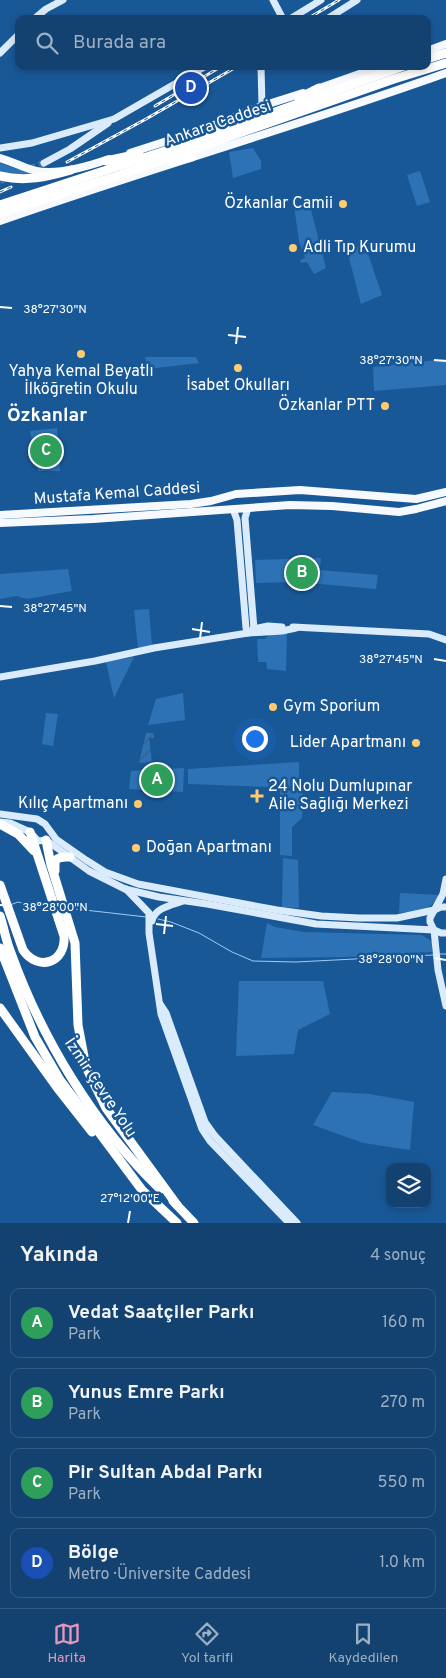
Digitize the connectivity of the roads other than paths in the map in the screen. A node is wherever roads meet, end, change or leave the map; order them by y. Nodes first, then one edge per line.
1 (63, 0) edge
2 (273, 0) edge
3 (322, 0) edge
4 (357, 0) edge
5 (39, 15) edge
6 (281, 15) edge
7 (297, 15) edge
8 (333, 15) edge
9 (15, 38) edge
10 (446, 44) edge
11 (431, 50) edge
12 (0, 53) edge
13 (446, 53) edge
14 (431, 58) edge
15 (446, 63) edge
16 (431, 68) edge
17 (199, 70) edge
18 (261, 70) edge
19 (371, 70) edge
20 (393, 70) edge
21 (423, 70) edge
22 (446, 73) edge
23 (319, 88) junction
24 (262, 106) junction
25 (114, 119) junction
26 (246, 122) junction
27 (221, 131) junction
28 (0, 148) edge
29 (192, 157) junction
30 (0, 158) edge
31 (106, 160) junction
32 (44, 163) tunnel mouth
33 (71, 170) junction
34 (0, 176) edge
35 (116, 176) junction
36 (0, 206) edge
37 (0, 214) edge
38 (0, 221) edge
39 (446, 492) edge
40 (247, 493) junction
41 (236, 494) junction
42 (446, 501) edge
43 (233, 508) junction
44 (248, 508) junction
45 (0, 515) edge
46 (0, 523) edge
47 (251, 631) junction
48 (430, 635) junction
49 (446, 640) edge
50 (446, 646) edge
51 (0, 677) edge
52 (0, 814) edge
53 (37, 819) junction
54 (0, 823) edge
55 (50, 830) junction
56 (30, 832) junction
57 (46, 840) junction
58 (39, 857) junction
59 (70, 858) junction
60 (446, 878) edge
61 (57, 883) junction
62 (0, 885) edge
63 (125, 889) junction
64 (184, 900) junction
65 (446, 907) edge
66 (434, 910) junction
67 (1, 919) edge
68 (434, 930) junction
69 (446, 933) edge
70 (151, 942) junction
71 (0, 948) edge
72 (160, 1004) junction
73 (446, 1006) edge
74 (0, 1008) edge
75 (142, 1190) junction
76 (177, 1205) junction
77 (177, 1223) edge
78 (194, 1223) edge
79 (289, 1223) edge
80 (297, 1223) edge

1 - 5 main road
2 - 6 main road
3 - 7 main road
4 - 8 main road
9 - 12 main road
10 - 11 main road
13 - 14 highway
15 - 16 highway, Ankara Caddesi
17 - 25 main road
18 - 24 main road
19 - 23 main road
20 - 26 highway, Ankara Caddesi
21 - 35 highway, Ankara Caddesi
22 - 29 main road
23 - 24 main road
23 - 26 highway
24 - 31 main road
25 - 28 main road
25 - 32 main road
26 - 27 highway, Ankara Caddesi
27 - 31 highway
27 - 36 highway, Ankara Caddesi
29 - 35 highway
29 - 38 main road
30 - 33 main road
31 - 33 main road
33 - 34 highway
35 - 37 highway, Ankara Caddesi
39 - 40 main road
40 - 41 main road
40 - 44 main road
41 - 43 main road
41 - 45 main road, Mustafa Kemal Caddesi
42 - 44 main road
43 - 44 main road
43 - 46 main road, Mustafa Kemal Caddesi
43 - 47 main road
44 - 47 main road
47 - 48 main road
47 - 51 main road
48 - 49 main road
48 - 50 main road
52 - 53 main road
53 - 55 main road
53 - 56 main road
54 - 56 main road
54 - 58 highway
55 - 57 main road
55 - 66 main road
56 - 57 main road
56 - 58 highway
57 - 59 main road
57 - 61 highway
58 - 62 highway
59 - 61 highway
59 - 63 main road
60 - 66 main road
61 - 76 highway
63 - 64 main road
63 - 70 main road
64 - 68 main road
64 - 70 main road
65 - 66 main road
66 - 68 main road
67 - 76 highway, İzmir Çevre Yolu
68 - 69 main road
68 - 73 main road
70 - 72 main road
71 - 75 highway, İzmir Çevre Yolu
72 - 79 main road
72 - 80 main road
74 - 75 highway
75 - 77 highway, İzmir Çevre Yolu
76 - 78 highway, İzmir Çevre Yolu

